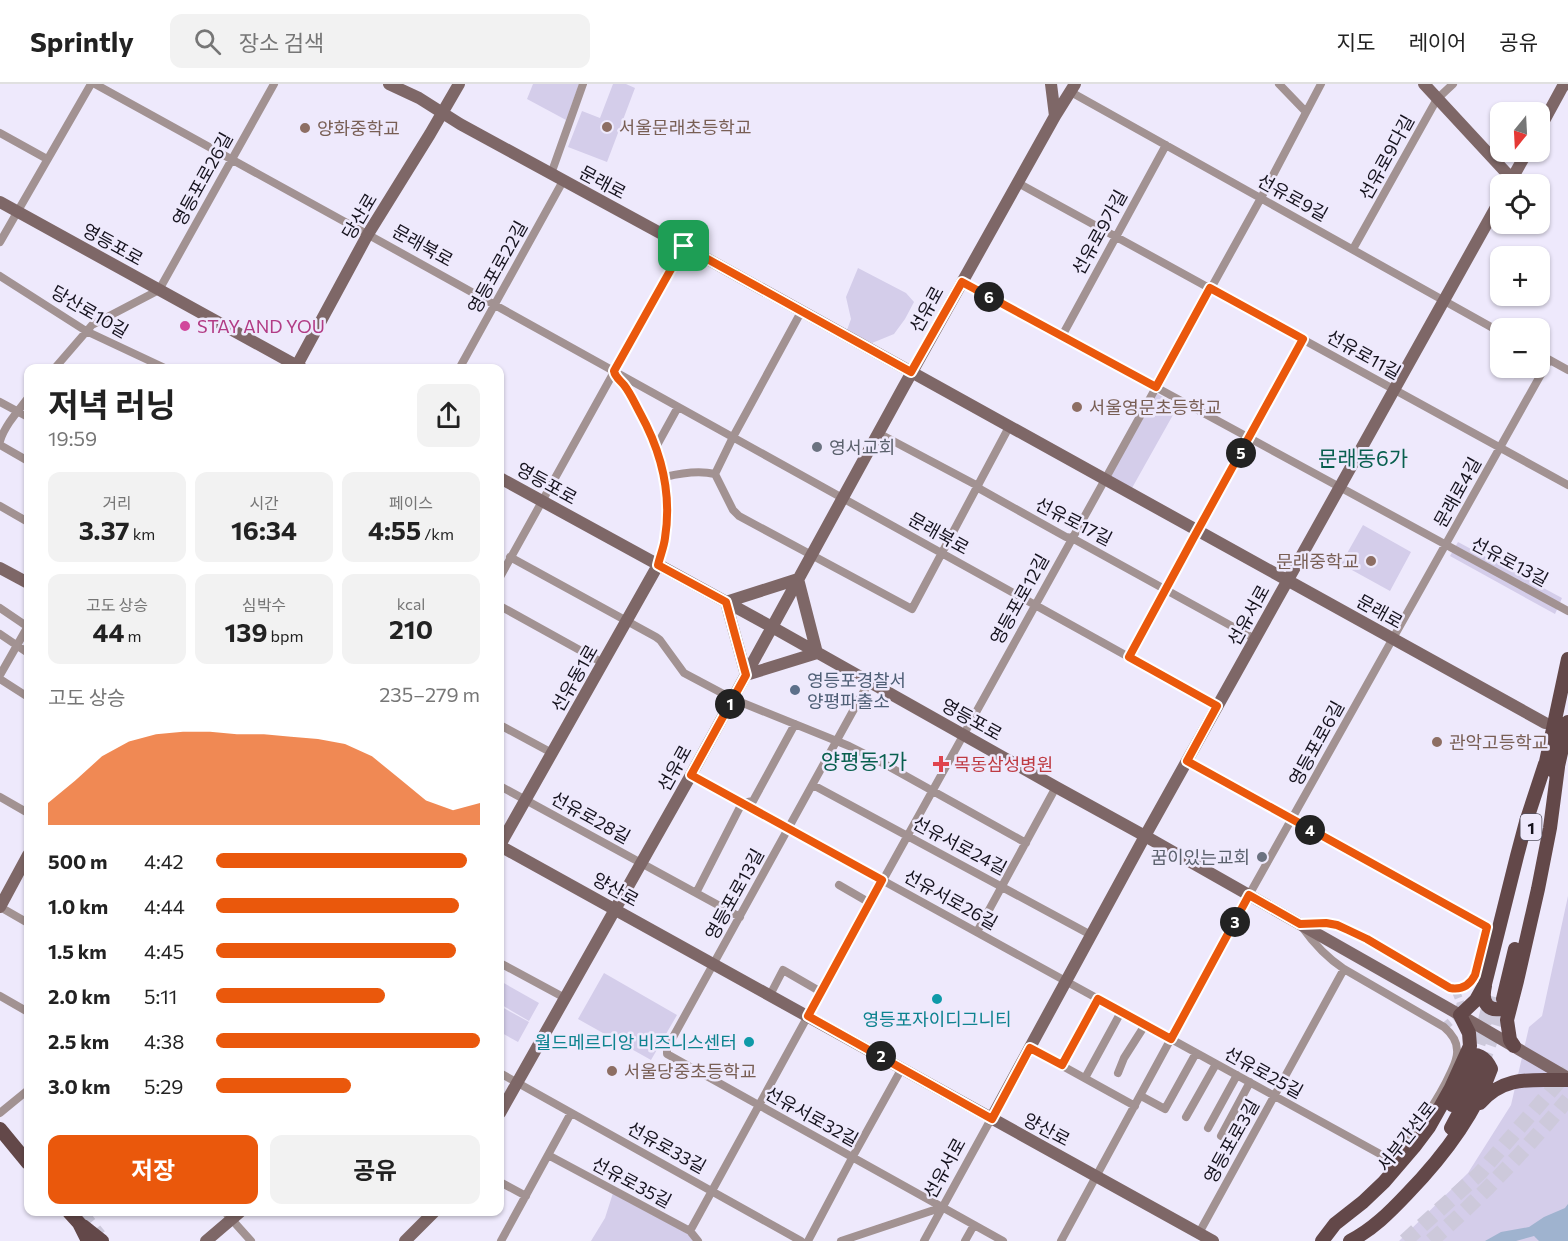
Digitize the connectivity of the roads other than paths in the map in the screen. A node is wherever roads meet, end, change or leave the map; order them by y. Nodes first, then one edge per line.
1 (91, 84) edge
2 (95, 84) edge
3 (274, 84) edge
4 (389, 84) edge
5 (459, 84) edge
6 (583, 84) edge
7 (1051, 84) edge
8 (1279, 84) edge
9 (1322, 84) edge
10 (1424, 84) edge
11 (1453, 84) edge
12 (1564, 85) edge
13 (1069, 86) edge
14 (1437, 99) junction
15 (1550, 110) edge
16 (1306, 112) junction
17 (443, 113) junction
18 (1055, 116) junction
19 (0, 133) edge
20 (1166, 145) junction
21 (47, 159) junction
22 (232, 159) junction
23 (551, 174) junction
24 (1503, 174) edge
25 (563, 181) junction
26 (1018, 183) junction
27 (1261, 198) junction
28 (0, 202) edge
29 (17, 211) junction
30 (1490, 218) edge
31 (368, 234) junction
32 (1115, 236) junction
33 (0, 242) edge
34 (684, 246) junction
35 (1353, 249) junction
36 (0, 276) edge
37 (962, 282) junction
38 (1210, 288) junction
39 (159, 290) junction
40 (1444, 300) junction
41 (495, 304) junction
42 (801, 312) junction
43 (1490, 326) edge
44 (86, 332) junction
45 (1062, 336) junction
46 (1303, 339) junction
47 (1550, 361) edge
48 (58, 364) edge
49 (156, 364) edge
50 (291, 364) edge
51 (300, 364) edge
52 (462, 364) edge
53 (1568, 370) edge
54 (614, 371) junction
55 (911, 372) junction
56 (1539, 378) edge
57 (1156, 387) junction
58 (1394, 389) junction
59 (0, 402) edge
60 (24, 403) edge
61 (678, 407) junction
62 (17, 411) junction
63 (24, 415) edge
64 (1009, 427) junction
65 (878, 433) junction
66 (733, 437) junction
67 (1249, 438) junction
68 (0, 443) edge
69 (656, 447) junction
70 (1500, 448) junction
71 (24, 458) edge
72 (715, 474) junction
73 (665, 477) junction
74 (504, 480) edge
75 (1104, 480) junction
76 (1568, 485) edge
77 (978, 486) junction
78 (1340, 487) junction
79 (842, 499) junction
80 (541, 501) junction
81 (0, 506) edge
82 (24, 520) edge
83 (1197, 531) junction
84 (1072, 538) junction
85 (1446, 545) junction
86 (942, 553) junction
87 (812, 554) junction
88 (510, 557) junction
89 (658, 565) junction
90 (0, 568) edge
91 (504, 569) edge
92 (798, 579) junction
93 (24, 581) edge
94 (1288, 581) junction
95 (1165, 589) junction
96 (726, 602) junction
97 (1035, 604) junction
98 (0, 608) edge
99 (504, 608) edge
100 (1568, 611) edge
101 (626, 621) junction
102 (24, 624) edge
103 (772, 627) junction
104 (0, 634) edge
105 (24, 634) edge
106 (1255, 639) junction
107 (1393, 639) junction
108 (18, 645) junction
109 (24, 650) edge
110 (818, 653) junction
111 (1129, 657) junction
112 (1568, 659) edge
113 (603, 663) junction
114 (746, 675) junction
115 (0, 677) edge
116 (869, 682) junction
117 (24, 694) edge
118 (733, 699) junction
119 (1217, 706) junction
120 (1568, 722) edge
121 (1545, 723) dead end
122 (795, 724) junction
123 (504, 726) edge
124 (963, 735) junction
125 (837, 741) junction
126 (552, 753) junction
127 (1187, 761) junction
128 (1552, 766) junction
129 (691, 775) junction
130 (813, 785) junction
131 (1056, 787) junction
132 (504, 788) edge
133 (932, 790) junction
134 (1, 798) edge
135 (525, 800) junction
136 (743, 804) junction
137 (24, 811) edge
138 (1292, 819) junction
139 (789, 829) junction
140 (907, 836) junction
141 (1145, 836) junction
142 (504, 838) edge
143 (1026, 843) junction
144 (504, 847) edge
145 (24, 862) edge
146 (641, 863) junction
147 (882, 880) junction
148 (839, 885) dead end
149 (1002, 886) junction
150 (696, 893) junction
151 (1249, 895) junction
152 (870, 903) junction
153 (0, 907) edge
154 (615, 909) junction
155 (740, 917) junction
156 (24, 921) edge
157 (1300, 924) junction
158 (977, 932) junction
159 (1091, 935) junction
160 (714, 964) junction
161 (504, 965) edge
162 (1344, 969) junction
163 (1066, 981) junction
164 (821, 992) junction
165 (1498, 993) junction
166 (770, 995) junction
167 (0, 996) edge
168 (565, 998) junction
169 (1098, 999) junction
170 (24, 1010) edge
171 (1121, 1012) junction
172 (1460, 1015) junction
173 (808, 1016) junction
174 (1145, 1025) junction
175 (1171, 1039) junction
176 (1030, 1048) junction
177 (1516, 1048) junction
178 (1196, 1053) junction
179 (1473, 1062) junction
180 (1216, 1064) junction
181 (1062, 1065) junction
182 (902, 1068) junction
183 (1118, 1073) dead end
184 (504, 1075) edge
185 (1237, 1075) junction
186 (1085, 1078) junction
187 (1568, 1079) edge
188 (517, 1082) junction
189 (1250, 1082) junction
190 (24, 1093) edge
191 (1141, 1096) junction
192 (1274, 1096) junction
193 (504, 1106) edge
194 (758, 1106) junction
195 (1135, 1106) junction
196 (0, 1113) edge
197 (571, 1113) junction
198 (1469, 1116) junction
199 (1186, 1117) dead end
200 (992, 1119) junction
201 (1208, 1128) dead end
202 (0, 1129) edge
203 (1221, 1136) dead end
204 (548, 1155) junction
205 (24, 1158) edge
206 (852, 1158) junction
207 (1097, 1176) junction
208 (504, 1184) edge
209 (712, 1191) junction
210 (526, 1196) junction
211 (943, 1208) junction
212 (73, 1216) edge
213 (230, 1216) edge
214 (233, 1216) edge
215 (430, 1216) edge
216 (79, 1223) junction
217 (974, 1225) junction
218 (690, 1232) junction
219 (1195, 1235) edge
220 (88, 1241) edge
221 (102, 1241) edge
222 (206, 1241) edge
223 (251, 1241) edge
224 (405, 1241) edge
225 (501, 1241) edge
226 (698, 1241) edge
227 (801, 1241) edge
228 (808, 1241) edge
229 (841, 1241) edge
230 (924, 1241) edge
231 (965, 1241) edge
232 (1002, 1241) edge
233 (1061, 1241) edge
234 (1213, 1241) edge
235 (1323, 1241) edge
236 (1339, 1241) edge
237 (1350, 1241) edge

1 - 21 street
2 - 22 street, 문래북로
3 - 22 street, 영등포로26길
4 - 17 street, 문래로
5 - 17 street, 당산로
6 - 23 street
7 - 18 street
8 - 16 street
9 - 16 street, 영등포로12길
10 - 14 street
11 - 14 street, 선유로9다길
12 - 15 street
13 - 18 street, 선유로
13 - 20 street, 선유로9길
14 - 24 street
14 - 35 street, 선유로9다길
16 - 27 street, 영등포로12길
17 - 23 street, 문래로
17 - 31 street, 당산로
18 - 26 street, 선유로
19 - 21 street
20 - 27 street, 선유로9길
20 - 32 street, 선유로9가길
21 - 29 street
22 - 31 street, 문래북로
22 - 39 street, 영등포로26길
23 - 25 street, 문래로
25 - 34 street, 문래로
25 - 41 street, 영등포로22길
26 - 32 street, 선유로11길
26 - 37 street, 선유로
27 - 35 street, 선유로9길
27 - 38 street, 영등포로12길
28 - 29 street, 영등포로
29 - 33 street
29 - 39 street, 영등포로
30 - 40 street, 선유서로
31 - 41 street, 문래북로
31 - 51 street, 당산로
32 - 38 street, 선유로11길
32 - 45 street, 선유로9가길
34 - 42 street, 문래로
34 - 54 street
35 - 40 street, 선유로9길
36 - 44 street, 당산로10길
37 - 45 street, 선유로13길
37 - 55 street, 선유로
38 - 46 street, 선유로11길
38 - 57 street, 영등포로12길
39 - 44 street
39 - 50 street, 영등포로
40 - 43 street, 선유로9길
40 - 58 street, 선유서로
41 - 52 street, 영등포로22길
41 - 54 street, 문래북로
42 - 55 street, 문래로
42 - 66 street
44 - 48 street
44 - 49 street, 당산로10길
45 - 57 street, 선유로13길
46 - 58 street, 선유로11길
46 - 67 street
47 - 53 street
54 - 61 street, 문래북로
54 - 69 street
54 - 80 street
55 - 64 street, 문래로
55 - 65 street, 선유로
56 - 70 street, 문래로4길
57 - 67 street, 선유로13길
57 - 75 street, 영등포로12길
58 - 70 street, 선유로11길
58 - 78 street, 선유서로
59 - 62 street
60 - 62 street
61 - 66 street, 문래북로
61 - 69 street
62 - 63 street
62 - 68 street
64 - 75 street, 문래로
64 - 77 street
65 - 77 street, 선유로17길
65 - 79 street, 선유로
66 - 72 street
66 - 79 street, 문래북로
67 - 78 street, 선유로13길
67 - 83 street
68 - 71 street
69 - 73 street
70 - 76 street, 선유로11길
70 - 85 street, 문래로4길
72 - 73 street
72 - 87 street
73 - 89 street
74 - 80 street, 영등포로
75 - 83 street, 문래로
75 - 84 street, 영등포로12길
77 - 84 street, 선유로17길
77 - 86 street
78 - 85 street, 선유로13길
78 - 94 street, 선유서로
79 - 86 street, 문래북로
79 - 87 street, 선유로
80 - 88 street
80 - 89 street, 영등포로
81 - 82 street
83 - 94 street, 문래로
83 - 95 street
84 - 95 street, 선유로17길
84 - 97 street, 영등포로12길
85 - 100 street, 선유로13길
85 - 107 street, 문래로4길
86 - 87 street
86 - 97 street, 문래북로
87 - 92 street, 선유로
88 - 91 street
88 - 101 street
89 - 96 street, 영등포로
89 - 101 street, 선유동1로
90 - 93 street
92 - 96 street
92 - 103 street, 선유로
92 - 110 street
94 - 106 street, 선유서로
94 - 107 street, 문래로
95 - 106 street, 선유로17길
95 - 111 street
96 - 103 street, 영등포로
96 - 114 street
97 - 111 street, 문래북로
97 - 124 street, 영등포로12길
98 - 102 street
99 - 113 street
101 - 113 street, 선유동1로
101 - 118 street
103 - 110 street, 영등포로
103 - 114 street, 선유로
104 - 108 street
105 - 108 street
106 - 119 street, 선유서로
107 - 121 street, 문래로
107 - 138 street, 영등포로6길
108 - 109 street
108 - 115 street
110 - 114 street
110 - 116 street, 영등포로
111 - 119 street, 문래북로
112 - 128 main road
113 - 126 street, 선유동1로
114 - 118 street, 선유로
115 - 117 street
116 - 124 street, 영등포로
116 - 125 street, 영등포로13길
118 - 122 street
118 - 129 street, 선유로
119 - 127 street, 선유서로
120 - 128 main road
122 - 125 street
122 - 136 street
123 - 126 street
124 - 131 street, 영등포로
124 - 133 street, 영등포로12길
125 - 130 street, 영등포로13길
125 - 133 street
126 - 135 street, 선유동1로
127 - 138 street
127 - 141 street, 선유서로
128 - 165 main road
128 - 165 main road
129 - 136 street
129 - 146 street, 선유로
130 - 139 street, 영등포로13길
130 - 140 street, 선유서로24길
131 - 141 street, 영등포로
131 - 143 street
132 - 135 street
133 - 140 street, 영등포로12길
133 - 143 street
134 - 137 street
135 - 142 street, 선유동1로
135 - 146 street, 선유로28길
136 - 139 street
136 - 150 street
138 - 151 street, 영등포로6길
138 - 157 street
139 - 147 street, 선유서로26길
139 - 155 street, 영등포로13길
140 - 147 street, 영등포로12길
140 - 149 street, 선유서로24길
141 - 151 street, 영등포로
141 - 159 street, 선유서로
143 - 149 street
144 - 154 street, 양산로
145 - 153 street
146 - 150 street, 선유로28길
146 - 154 street, 선유로
147 - 152 street, 영등포로12길
147 - 158 street, 선유서로26길
148 - 152 street
149 - 158 street
149 - 159 street, 선유서로24길
150 - 155 street, 선유로28길
151 - 157 street, 영등포로
151 - 175 street, 영등포로6길
152 - 164 street, 영등포로12길
153 - 156 street
154 - 160 street, 양산로
154 - 168 street, 선유로
155 - 160 street, 영등포로13길
157 - 162 street
157 - 172 street, 영등포로
158 - 163 street, 선유서로26길
159 - 163 street, 선유서로
160 - 166 street, 양산로
160 - 194 street, 선유서로32길
161 - 168 street
162 - 192 street, 영등포로3길
162 - 192 street, 선유로25길
163 - 169 street, 선유로25길
163 - 176 street, 선유서로
164 - 166 street
164 - 173 street, 영등포로12길
165 - 172 main road
165 - 177 main road
166 - 173 street, 양산로
167 - 170 street
168 - 188 street, 선유로
169 - 171 street, 선유로25길
169 - 181 street
171 - 174 street, 선유로25길
171 - 186 street
172 - 177 street, 영등포로
172 - 179 main road
173 - 182 street, 양산로
173 - 194 street, 영등포로12길
174 - 175 street, 선유로25길
174 - 183 street
175 - 178 street, 선유로25길
175 - 191 street, 영등포로6길
176 - 181 street
176 - 200 street, 선유서로
177 - 187 street, 영등포로
178 - 180 street, 선유로25길
178 - 191 street
179 - 198 main road
179 - 235 main road
179 - 236 main road, 서부간선로
180 - 185 street, 선유로25길
180 - 199 street
181 - 186 street
182 - 200 street, 양산로
182 - 206 street
184 - 188 street
185 - 189 street, 선유로25길
185 - 201 street
186 - 195 street
187 - 198 main road
188 - 193 street, 선유로
188 - 197 street, 선유로33길
189 - 192 street, 선유로25길
189 - 203 street
190 - 196 street
191 - 195 street, 영등포로6길
192 - 219 street, 영등포로3길
194 - 206 street, 선유서로32길
194 - 209 street, 영등포로12길
195 - 207 street, 영등포로6길
197 - 204 street
197 - 209 street, 선유로33길
198 - 237 main road
200 - 207 street, 양산로
200 - 211 street, 선유서로
202 - 205 main road
204 - 210 street
204 - 218 street, 선유로35길
206 - 211 street, 선유서로32길
206 - 228 street
207 - 219 street, 양산로
207 - 233 street, 영등포로6길
208 - 210 street
209 - 218 street, 영등포로12길
209 - 227 street, 선유로33길
210 - 225 street
211 - 217 street, 선유서로32길
211 - 229 street
211 - 230 street, 선유서로
212 - 216 main road
213 - 222 street
214 - 223 street
215 - 224 street
216 - 220 main road
216 - 221 main road
217 - 231 street
217 - 232 street, 선유서로32길
218 - 226 street, 선유로35길
219 - 234 street, 양산로

